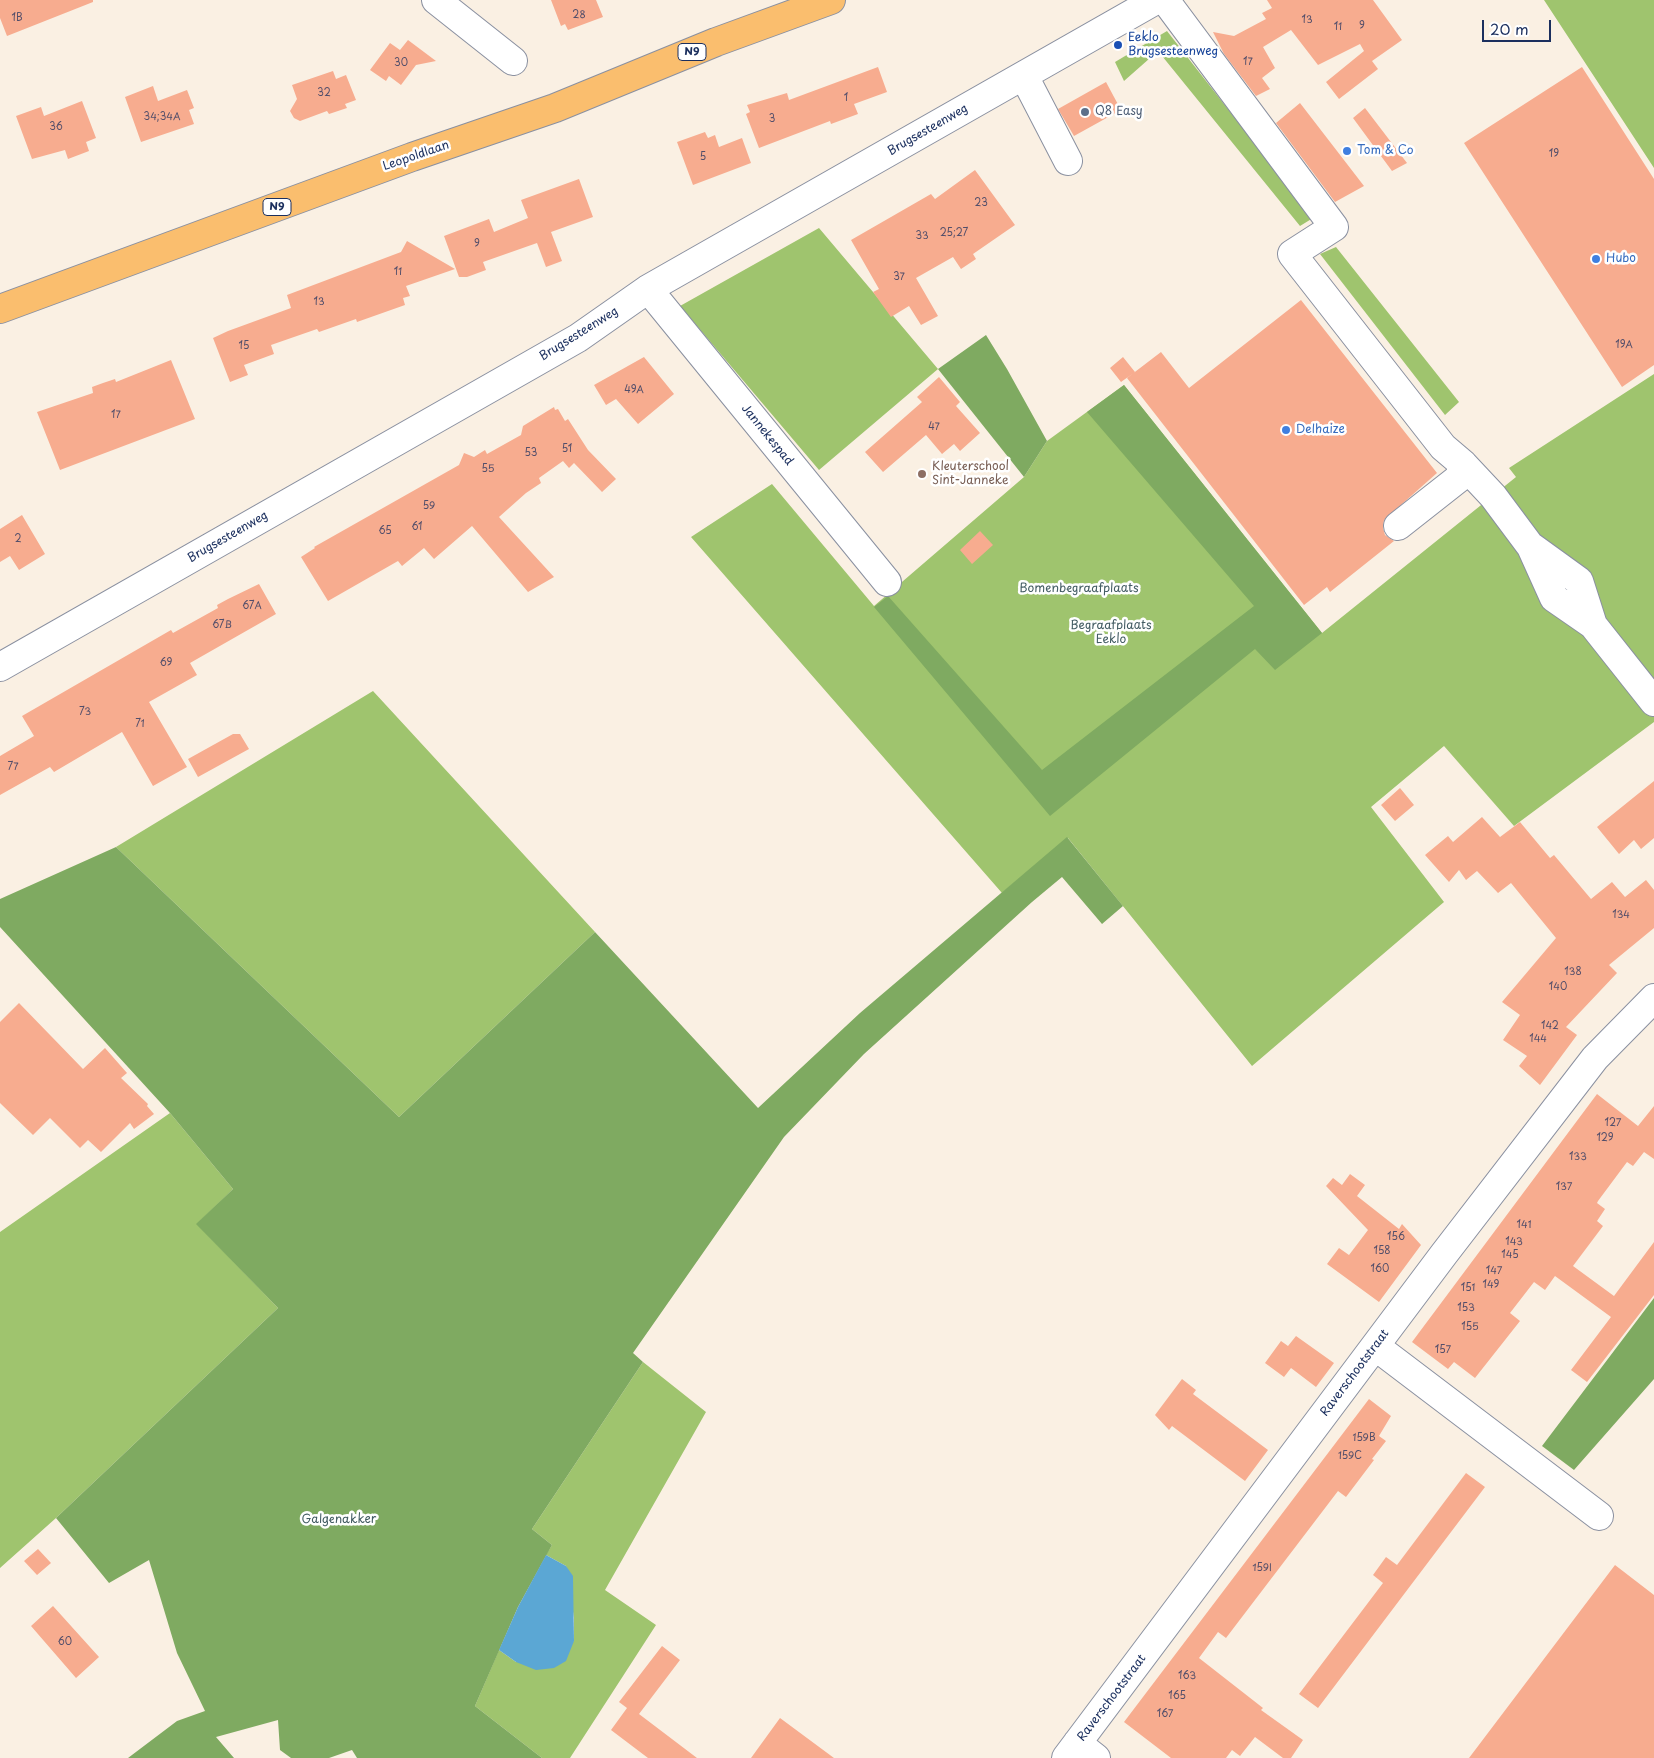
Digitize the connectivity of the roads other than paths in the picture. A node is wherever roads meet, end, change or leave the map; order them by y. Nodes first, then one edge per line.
1 (436, 0) edge
2 (831, 0) edge
3 (1156, 0) edge
4 (1165, 0) edge
5 (465, 8) edge
6 (513, 61) dead end
7 (1024, 76) junction
8 (1068, 161) dead end
9 (648, 289) junction
10 (0, 309) edge
11 (1463, 464) junction
12 (1398, 526) dead end
13 (887, 582) dead end
14 (0, 667) edge
15 (1654, 702) edge
16 (1654, 998) edge
17 (1375, 1346) junction
18 (1599, 1516) dead end
19 (1080, 1753) edge

1 - 5 street
2 - 10 main road, Leopoldlaan / N9
3 - 7 street, Brugsesteenweg
4 - 11 street
5 - 6 street
7 - 8 street
7 - 9 street, Brugsesteenweg
9 - 13 street, Jannekespad
9 - 14 street, Brugsesteenweg
11 - 12 street
11 - 15 street
16 - 17 street, Raverschootstraat
17 - 18 street
17 - 19 street, Raverschootstraat

